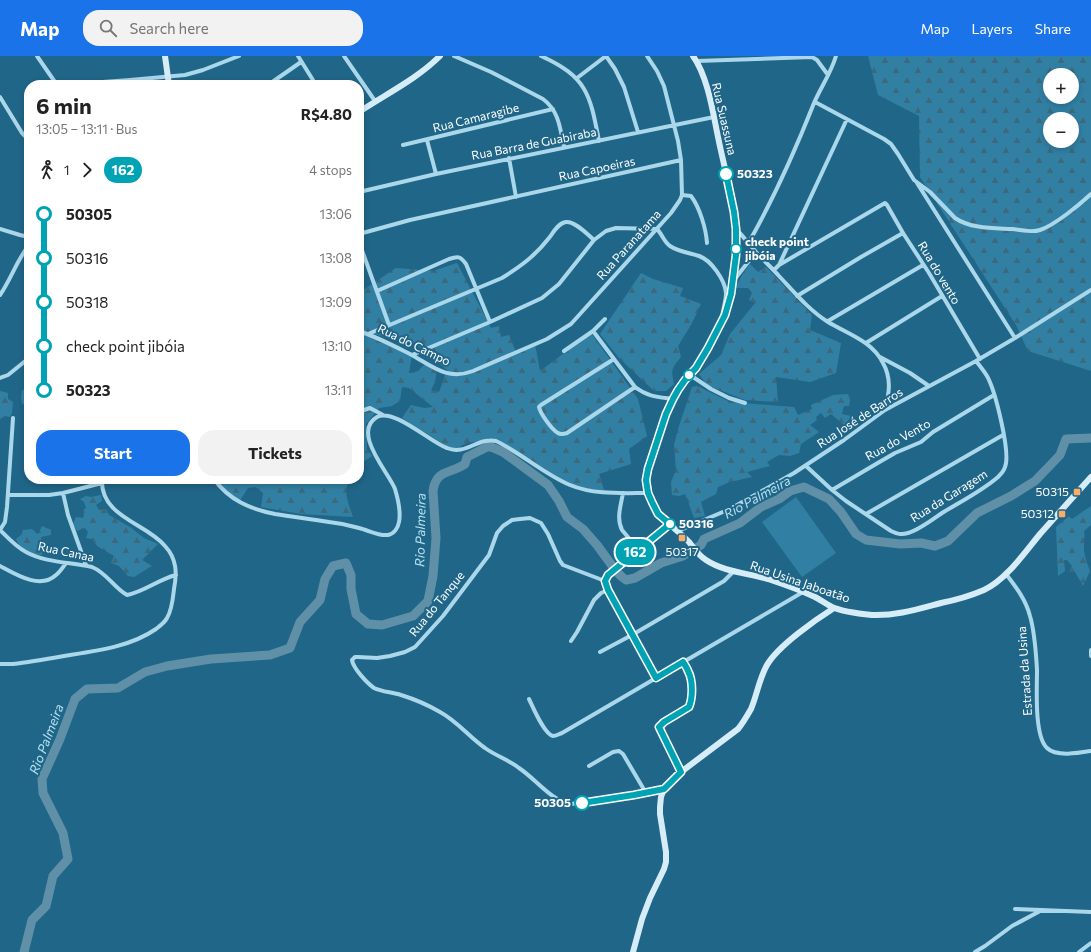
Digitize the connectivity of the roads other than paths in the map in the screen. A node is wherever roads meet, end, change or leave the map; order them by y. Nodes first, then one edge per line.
1 (38, 56) edge
2 (165, 56) edge
3 (239, 56) edge
4 (298, 56) edge
5 (344, 56) edge
6 (454, 56) edge
7 (541, 56) edge
8 (606, 56) edge
9 (647, 56) edge
10 (836, 56) edge
11 (439, 57) edge
12 (695, 59) edge
13 (301, 62) junction
14 (828, 75) junction
15 (168, 78) junction
16 (577, 78) junction
17 (54, 80) edge
18 (153, 80) edge
19 (278, 80) edge
20 (313, 80) edge
21 (361, 80) edge
22 (364, 85) edge
23 (0, 98) edge
24 (375, 101) junction
25 (815, 102) junction
26 (364, 109) edge
27 (553, 109) junction
28 (714, 117) junction
29 (847, 119) junction
30 (674, 125) junction
31 (638, 132) junction
32 (24, 135) edge
33 (427, 140) junction
34 (599, 141) junction
35 (403, 144) dead end
36 (564, 147) junction
37 (509, 158) junction
38 (681, 160) junction
39 (436, 174) junction
40 (914, 180) junction
41 (364, 191) edge
42 (1091, 194) edge
43 (682, 195) junction
44 (516, 197) junction
45 (0, 229) edge
46 (657, 229) junction
47 (736, 229) junction
48 (364, 233) edge
49 (903, 233) junction
50 (24, 236) edge
51 (594, 240) junction
52 (749, 242) junction
53 (706, 243) dead end
54 (24, 252) edge
55 (756, 252) junction
56 (364, 256) edge
57 (923, 265) junction
58 (779, 266) junction
59 (774, 270) junction
60 (733, 281) junction
61 (476, 289) junction
62 (1091, 290) edge
63 (377, 291) junction
64 (0, 295) edge
65 (798, 296) junction
66 (942, 296) junction
67 (605, 319) dead end
68 (828, 321) junction
69 (490, 322) junction
70 (389, 325) junction
71 (720, 326) junction
72 (593, 331) junction
73 (364, 333) edge
74 (368, 334) junction
75 (1015, 338) junction
76 (866, 343) junction
77 (564, 351) dead end
78 (412, 355) junction
79 (880, 357) junction
80 (614, 359) junction
81 (978, 360) junction
82 (24, 362) edge
83 (461, 375) joint
84 (690, 375) junction
85 (0, 378) edge
86 (929, 386) junction
87 (635, 387) junction
88 (994, 395) junction
89 (673, 399) junction
90 (745, 403) dead end
91 (364, 410) edge
92 (885, 410) junction
93 (383, 415) junction
94 (13, 418) dead end
95 (1003, 435) junction
96 (806, 466) junction
97 (1091, 478) edge
98 (92, 484) edge
99 (103, 484) edge
100 (217, 484) edge
101 (832, 490) junction
102 (63, 493) junction
103 (623, 493) junction
104 (648, 493) junction
105 (8, 495) junction
106 (866, 514) junction
107 (670, 524) junction
108 (0, 530) edge
109 (678, 532) junction
110 (638, 549) junction
111 (696, 550) joint
112 (66, 563) junction
113 (86, 565) junction
114 (0, 566) edge
115 (734, 571) junction
116 (1006, 574) junction
117 (176, 575) junction
118 (605, 581) junction
119 (608, 590) junction
120 (803, 592) junction
121 (834, 608) junction
122 (632, 635) junction
123 (571, 641) dead end
124 (1091, 650) edge
125 (600, 652) dead end
126 (1091, 656) edge
127 (683, 662) junction
128 (0, 664) edge
129 (656, 678) junction
130 (529, 699) dead end
131 (1091, 751) edge
132 (589, 766) dead end
133 (681, 772) junction
134 (664, 789) junction
135 (646, 792) junction
136 (1015, 909) dead end
137 (1042, 910) junction
138 (1091, 912) edge
139 (1091, 943) edge
140 (633, 952) edge
141 (975, 952) edge
142 (1079, 952) edge

1 - 17 street
2 - 15 street
3 - 15 street
4 - 13 street
5 - 21 street
6 - 27 street
7 - 16 street
8 - 16 street
8 - 31 street
9 - 30 street
10 - 14 street
11 - 24 street
12 - 14 street, Rua Suassuna
12 - 28 street, Rua Suassuna
13 - 19 street
13 - 20 street
14 - 25 street
15 - 18 street
16 - 34 street
22 - 24 street
23 - 32 street
24 - 26 street
25 - 29 street
25 - 52 street
27 - 33 street, Rua Camaragibe
27 - 36 street
28 - 30 street, Rua Barra de Guabiraba
28 - 47 street, Rua Suassuna
29 - 40 street
29 - 58 street
30 - 31 street, Rua Barra de Guabiraba
30 - 38 street
31 - 34 street, Rua Barra de Guabiraba
33 - 35 street, Rua Camaragibe
33 - 39 street
34 - 36 street, Rua Barra de Guabiraba
36 - 37 street, Rua Barra de Guabiraba
37 - 39 street, Rua Barra de Guabiraba
37 - 44 street
38 - 43 street
38 - 44 street, Rua Capoeiras
39 - 41 street, Rua Barra de Guabiraba
40 - 42 street
40 - 75 street
43 - 46 street, Rua Paranatama
43 - 53 street
44 - 48 street, Rua Capoeiras
45 - 50 street
46 - 51 street
46 - 71 street
46 - 83 street, Rua Paranatama
47 - 52 street
47 - 60 street, Rua Suassuna
49 - 57 street, Rua do vento
49 - 58 street, Rua do vento
49 - 65 street
51 - 61 street
51 - 69 street
52 - 55 street
54 - 64 street
55 - 59 street
55 - 60 street
56 - 63 street
57 - 66 street, Rua do vento
57 - 68 street
58 - 59 street
59 - 65 street
60 - 71 street, Rua Suassuna
61 - 63 street
61 - 69 street
61 - 70 street
62 - 75 street, Rua José de Barros
63 - 70 street
65 - 68 street
66 - 76 street, Rua do Vento
66 - 81 street, Rua do vento
67 - 72 street
68 - 76 street
69 - 78 street
70 - 74 street
71 - 84 street, Rua Suassuna
72 - 77 street
72 - 80 street
73 - 74 street, Rua do Campo
74 - 78 street, Rua do Campo
75 - 81 street, Rua José de Barros
76 - 79 street
78 - 83 street, Rua do Campo
79 - 86 street
79 - 92 street
80 - 87 street
80 - 87 street
81 - 86 street, Rua José de Barros
81 - 88 street
82 - 85 street
84 - 89 street, Rua Suassuna
84 - 90 street
86 - 92 street, Rua José de Barros
87 - 89 street
88 - 95 street
88 - 101 street, Rua do Vento
89 - 104 street, Rua Suassuna
91 - 93 street
92 - 96 street, Rua José de Barros
93 - 100 street
93 - 103 street
94 - 105 street
95 - 106 street
95 - 106 street, Rua da Garagem
96 - 101 street, Rua da Garagem
96 - 109 street, Rua José de Barros
97 - 116 street, Rua Usina Jaboatão
98 - 102 street
99 - 117 street
101 - 106 street, Rua da Garagem
102 - 105 street
102 - 113 street
103 - 104 street
103 - 110 street
104 - 107 street, Rua Suassuna
105 - 108 street
107 - 109 street, Rua Suassuna
107 - 110 street
108 - 112 street, Rua Canaa
109 - 111 street, Rua Suassuna
110 - 118 street
111 - 115 street, Rua Usina Jaboatão
112 - 113 street, Rua Canaa
112 - 114 street
113 - 117 street, Rua Canaa
115 - 120 street, Rua Usina Jaboatão
115 - 122 street
116 - 121 street, Rua Usina Jaboatão
116 - 131 street, Estrada da Usina
117 - 128 street
118 - 119 street
118 - 135 street, Rua do Tanque
119 - 122 street
119 - 123 street
120 - 121 street, Rua Usina Jaboatão
120 - 127 street
121 - 133 street
122 - 125 street
122 - 129 street
124 - 126 street
127 - 129 street
127 - 133 street
129 - 130 street
132 - 135 street
133 - 134 street
134 - 135 street, Rua do Tanque
134 - 140 street
136 - 137 street
137 - 138 street
137 - 141 street
139 - 142 street

